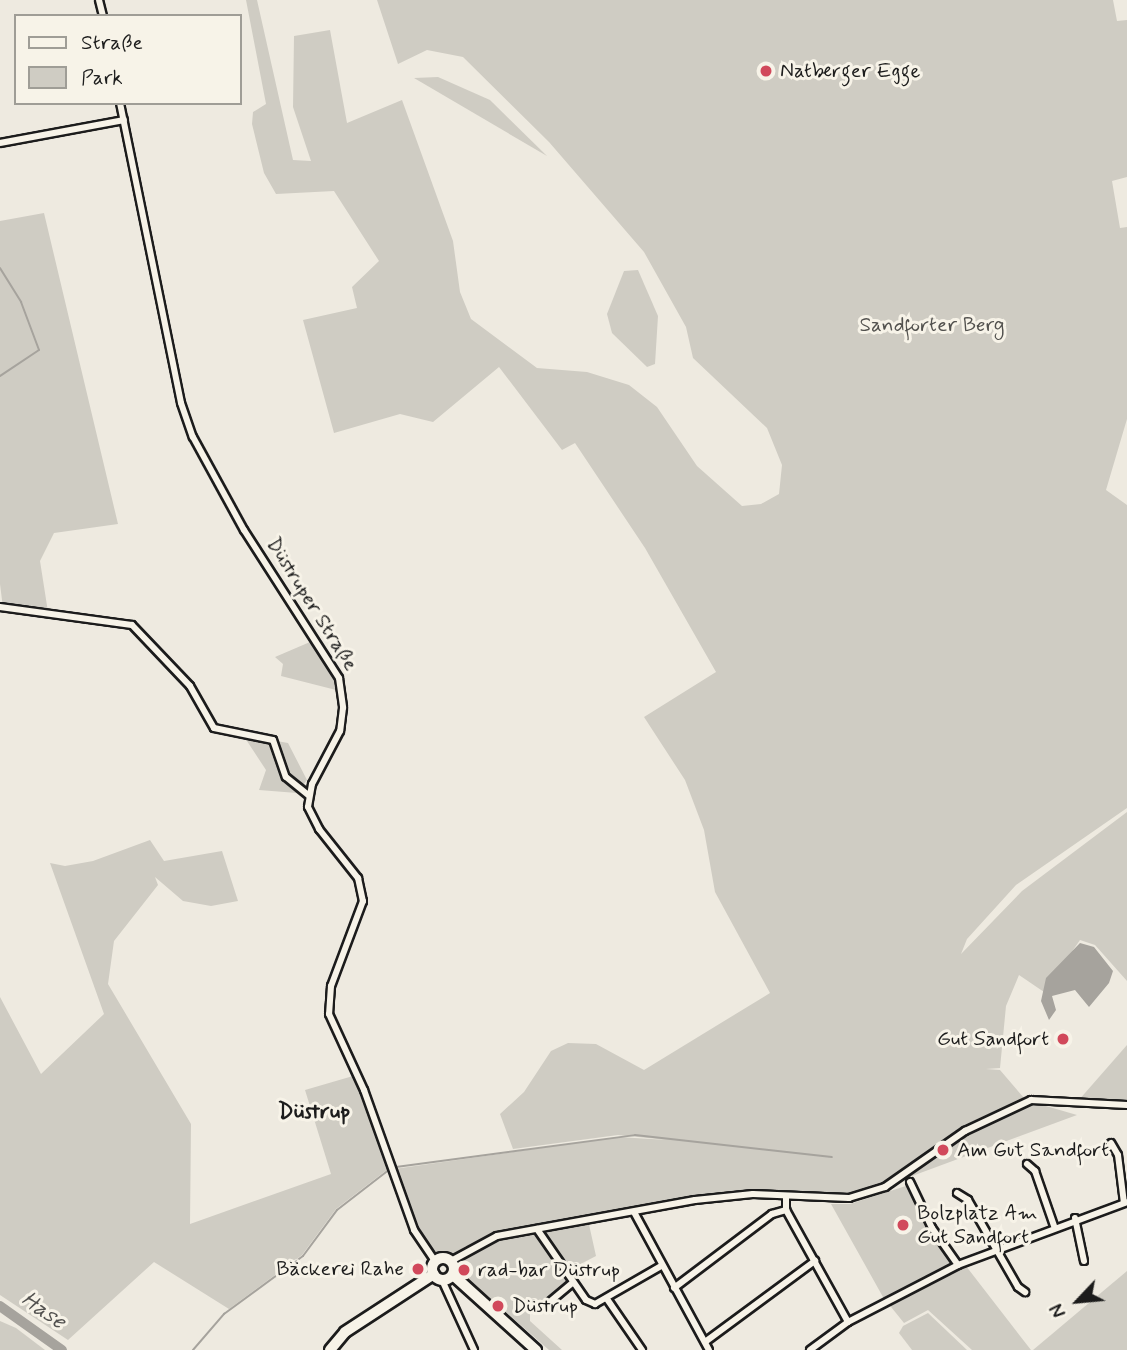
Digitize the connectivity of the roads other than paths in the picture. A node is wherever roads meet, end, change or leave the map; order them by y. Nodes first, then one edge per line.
1 (120, 105) edge
2 (124, 120) junction
3 (0, 143) edge
4 (1, 607) edge
5 (308, 795) junction
6 (1127, 1105) edge
7 (1111, 1143) dead end
8 (1027, 1164) dead end
9 (909, 1182) dead end
10 (957, 1193) dead end
11 (786, 1197) junction
12 (1125, 1202) edge
13 (786, 1210) junction
14 (634, 1212) junction
15 (1075, 1219) junction
16 (1054, 1226) junction
17 (537, 1228) junction
18 (997, 1250) junction
19 (435, 1261) junction
20 (451, 1261) junction
21 (815, 1261) junction
22 (1084, 1261) dead end
23 (958, 1265) junction
24 (661, 1266) junction
25 (453, 1275) junction
26 (438, 1277) junction
27 (573, 1282) junction
28 (674, 1288) junction
29 (1025, 1292) dead end
30 (607, 1299) junction
31 (546, 1305) dead end
32 (848, 1322) junction
33 (705, 1342) junction
34 (330, 1350) edge
35 (474, 1350) edge
36 (536, 1350) edge
37 (642, 1350) edge
38 (709, 1350) edge
39 (810, 1350) edge

1 - 2 street, Düstruper Straße
2 - 3 street
2 - 5 street, Düstruper Straße
4 - 5 street
5 - 19 street
6 - 11 street
7 - 12 street
8 - 16 street
9 - 23 street
10 - 18 street
11 - 13 street
11 - 14 street
12 - 15 street
13 - 21 street
13 - 28 street
14 - 17 street
14 - 24 street
15 - 16 street
15 - 22 street
16 - 18 street
17 - 20 street
17 - 27 street
18 - 23 street
18 - 29 street
19 - 20 street
19 - 26 street
20 - 25 street
21 - 32 street
21 - 33 street
23 - 32 street
24 - 28 street
24 - 30 street
25 - 26 street
25 - 36 street
26 - 34 street
26 - 35 street
27 - 30 street
27 - 31 street
28 - 33 street
30 - 37 street
32 - 39 street
33 - 38 street

